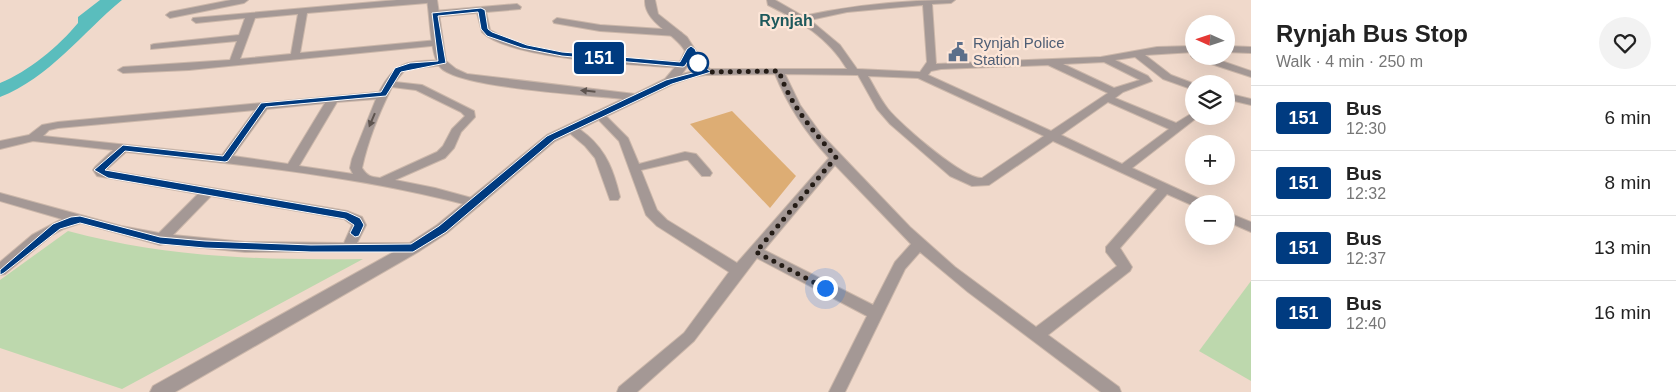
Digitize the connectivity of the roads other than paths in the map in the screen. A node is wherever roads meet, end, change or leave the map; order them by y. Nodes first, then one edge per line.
1 (244, 0) edge
2 (427, 0) edge
3 (432, 0) edge
4 (468, 0) edge
5 (650, 0) edge
6 (771, 0) edge
7 (951, 0) edge
8 (927, 1) edge
9 (517, 7) dead end
10 (476, 10) junction
11 (303, 11) junction
12 (434, 14) junction
13 (170, 15) dead end
14 (251, 15) junction
15 (804, 19) junction
16 (196, 20) dead end
17 (556, 21) dead end
18 (677, 33) junction
19 (244, 37) junction
20 (438, 43) junction
21 (154, 46) dead end
22 (691, 49) junction
23 (1174, 49) junction
24 (1185, 49) edge
25 (1235, 49) edge
26 (1251, 50) edge
27 (1185, 53) edge
28 (1137, 54) junction
29 (295, 57) junction
30 (1107, 60) junction
31 (1048, 61) junction
32 (234, 63) junction
33 (442, 63) junction
34 (683, 65) junction
35 (1223, 65) edge
36 (122, 70) dead end
37 (779, 71) junction
38 (707, 72) junction
39 (857, 72) junction
40 (925, 73) junction
41 (1251, 74) edge
42 (669, 82) junction
43 (389, 84) junction
44 (1185, 84) edge
45 (383, 95) junction
46 (1112, 96) junction
47 (636, 97) junction
48 (334, 98) junction
49 (1235, 99) edge
50 (1249, 103) edge
51 (264, 105) junction
52 (598, 114) junction
53 (1185, 122) edge
54 (570, 128) junction
55 (1177, 128) junction
56 (1050, 136) junction
57 (32, 138) junction
58 (0, 145) edge
59 (123, 148) junction
60 (836, 157) junction
61 (225, 159) junction
62 (292, 168) junction
63 (636, 168) junction
64 (1123, 169) junction
65 (706, 173) dead end
66 (367, 180) junction
67 (381, 182) junction
68 (1165, 188) junction
69 (207, 192) junction
70 (0, 197) edge
71 (614, 197) dead end
72 (1185, 197) edge
73 (475, 203) junction
74 (80, 220) junction
75 (1235, 220) edge
76 (1251, 227) edge
77 (160, 240) junction
78 (919, 244) junction
79 (348, 248) junction
80 (413, 248) junction
81 (756, 252) junction
82 (0, 270) edge
83 (738, 271) junction
84 (877, 314) junction
85 (1037, 335) junction
86 (159, 392) edge
87 (625, 392) edge
88 (837, 392) edge
89 (1113, 392) edge

1 - 13 street
2 - 11 street
3 - 12 street
4 - 10 street
5 - 18 street
6 - 15 street
7 - 8 street
8 - 15 street
8 - 40 street
9 - 10 street
10 - 12 street
10 - 34 street
11 - 14 street
11 - 29 street
12 - 20 street
14 - 16 street
14 - 19 street
15 - 39 street
17 - 18 street
18 - 22 street
19 - 21 street
19 - 32 street
20 - 29 street
20 - 33 street
22 - 34 street
22 - 38 street
23 - 24 street
23 - 27 street
23 - 28 street
25 - 26 street
28 - 30 street
28 - 44 street
29 - 32 street
30 - 31 street
30 - 46 street
31 - 40 street
31 - 46 street
32 - 36 street
33 - 43 street
47 -> 33 street
34 - 42 street
35 - 41 street
37 - 38 street
37 - 39 street
37 - 60 street
38 - 42 street
39 - 40 street
39 - 56 street
40 - 56 street
42 - 47 street
43 - 45 street
43 - 67 street
45 - 48 street
45 -> 66 street
46 - 55 street
46 - 56 street
47 - 52 street
48 - 51 street
48 - 62 street
49 - 50 street
51 - 57 street
51 - 61 street
52 - 54 street
52 - 63 street
53 - 55 street
54 - 71 street
54 - 73 street
55 - 64 street
56 - 64 street
57 - 58 street
57 - 59 street
59 - 61 street
59 - 69 street
60 - 78 street
60 - 81 street
61 - 62 street
62 - 66 street
63 - 65 street
63 - 83 street
64 - 68 street
66 - 67 street
67 - 73 street
68 - 72 street
68 - 85 street
69 - 77 street
69 - 79 street
70 - 74 street
73 - 80 street
74 - 77 street
74 - 82 street
75 - 76 street
77 - 79 street
78 - 84 street
78 - 85 street
79 - 80 street
80 - 86 street
81 - 83 street
81 - 84 street
83 - 87 street
84 - 88 street
85 - 89 street

